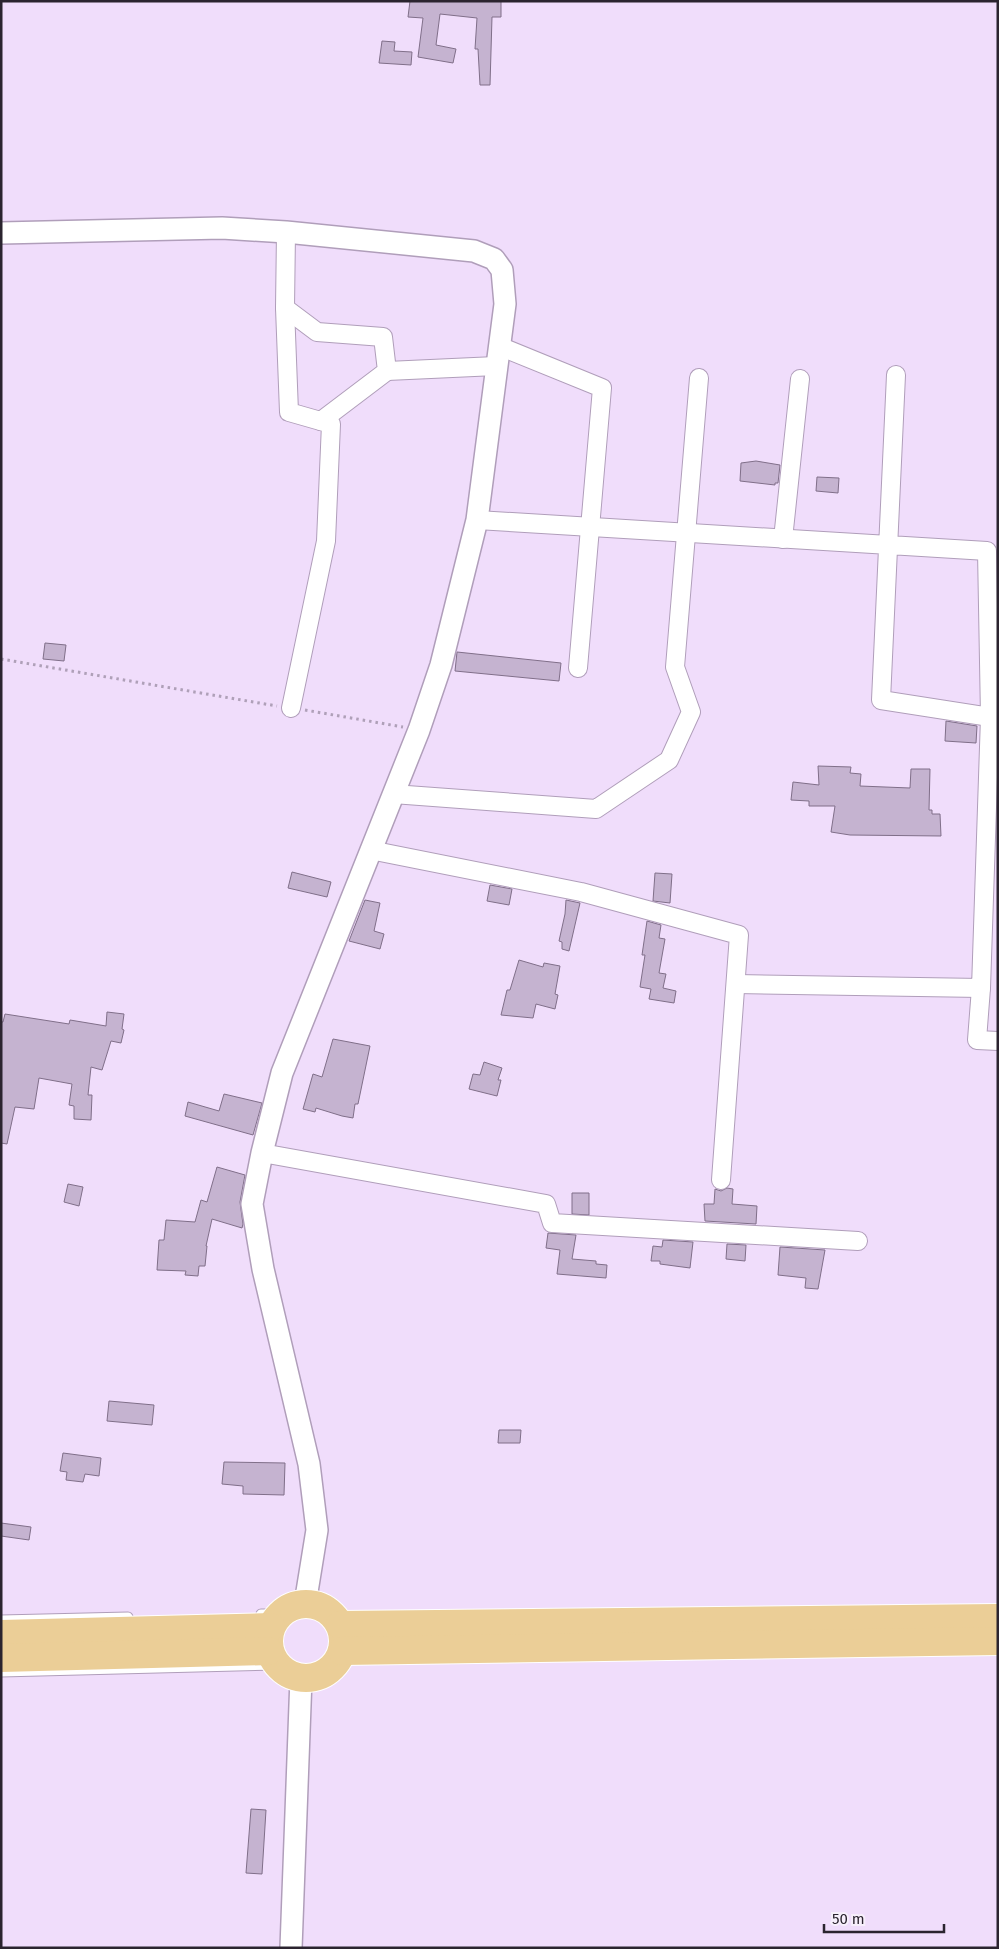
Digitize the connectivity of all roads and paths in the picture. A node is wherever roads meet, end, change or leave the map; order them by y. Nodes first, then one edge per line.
1 (286, 232) junction
2 (1, 233) edge
3 (285, 308) junction
4 (498, 356) junction
5 (387, 371) junction
6 (896, 375) dead end
7 (698, 378) dead end
8 (800, 379) dead end
9 (321, 421) junction
10 (477, 520) junction
11 (590, 527) junction
12 (686, 533) junction
13 (782, 539) junction
14 (889, 545) junction
15 (1, 659) edge
16 (578, 668) dead end
17 (291, 708) junction
18 (990, 717) junction
19 (419, 730) junction
20 (393, 794) junction
21 (370, 850) junction
22 (991, 905) edge
23 (736, 984) junction
24 (980, 988) junction
25 (998, 1041) edge
26 (262, 1153) junction
27 (721, 1180) dead end
28 (858, 1241) dead end
29 (141, 1617) dead end
30 (998, 1618) edge
31 (1, 1620) edge
32 (1, 1634) edge
33 (279, 1636) junction
34 (340, 1638) junction
35 (998, 1641) edge
36 (1, 1658) edge
37 (1, 1672) edge
38 (291, 1948) edge

1 - 2 street
1 - 3 street
1 - 4 street
3 - 5 street
3 - 9 street
4 - 5 street
4 - 10 street
4 - 11 street
5 - 9 street
6 - 14 street
7 - 12 street
8 - 13 street
9 - 17 street
10 - 11 street
10 - 19 street
11 - 12 street
11 - 16 street
12 - 13 street
12 - 20 street
13 - 14 street
14 - 18 street
14 - 18 street
15 - 17 path
17 - 19 path
18 - 22 street
19 - 20 street
20 - 21 street
21 - 23 street
21 - 26 street
22 - 24 street
23 - 24 street
23 - 27 street
24 - 25 street
26 - 28 street
26 - 33 street
29 - 31 lane
30 - 34 main road
32 - 33 main road
33 - 34 main road
33 - 34 main road
33 - 36 main road
33 - 37 lane
33 - 38 street
34 - 35 main road

